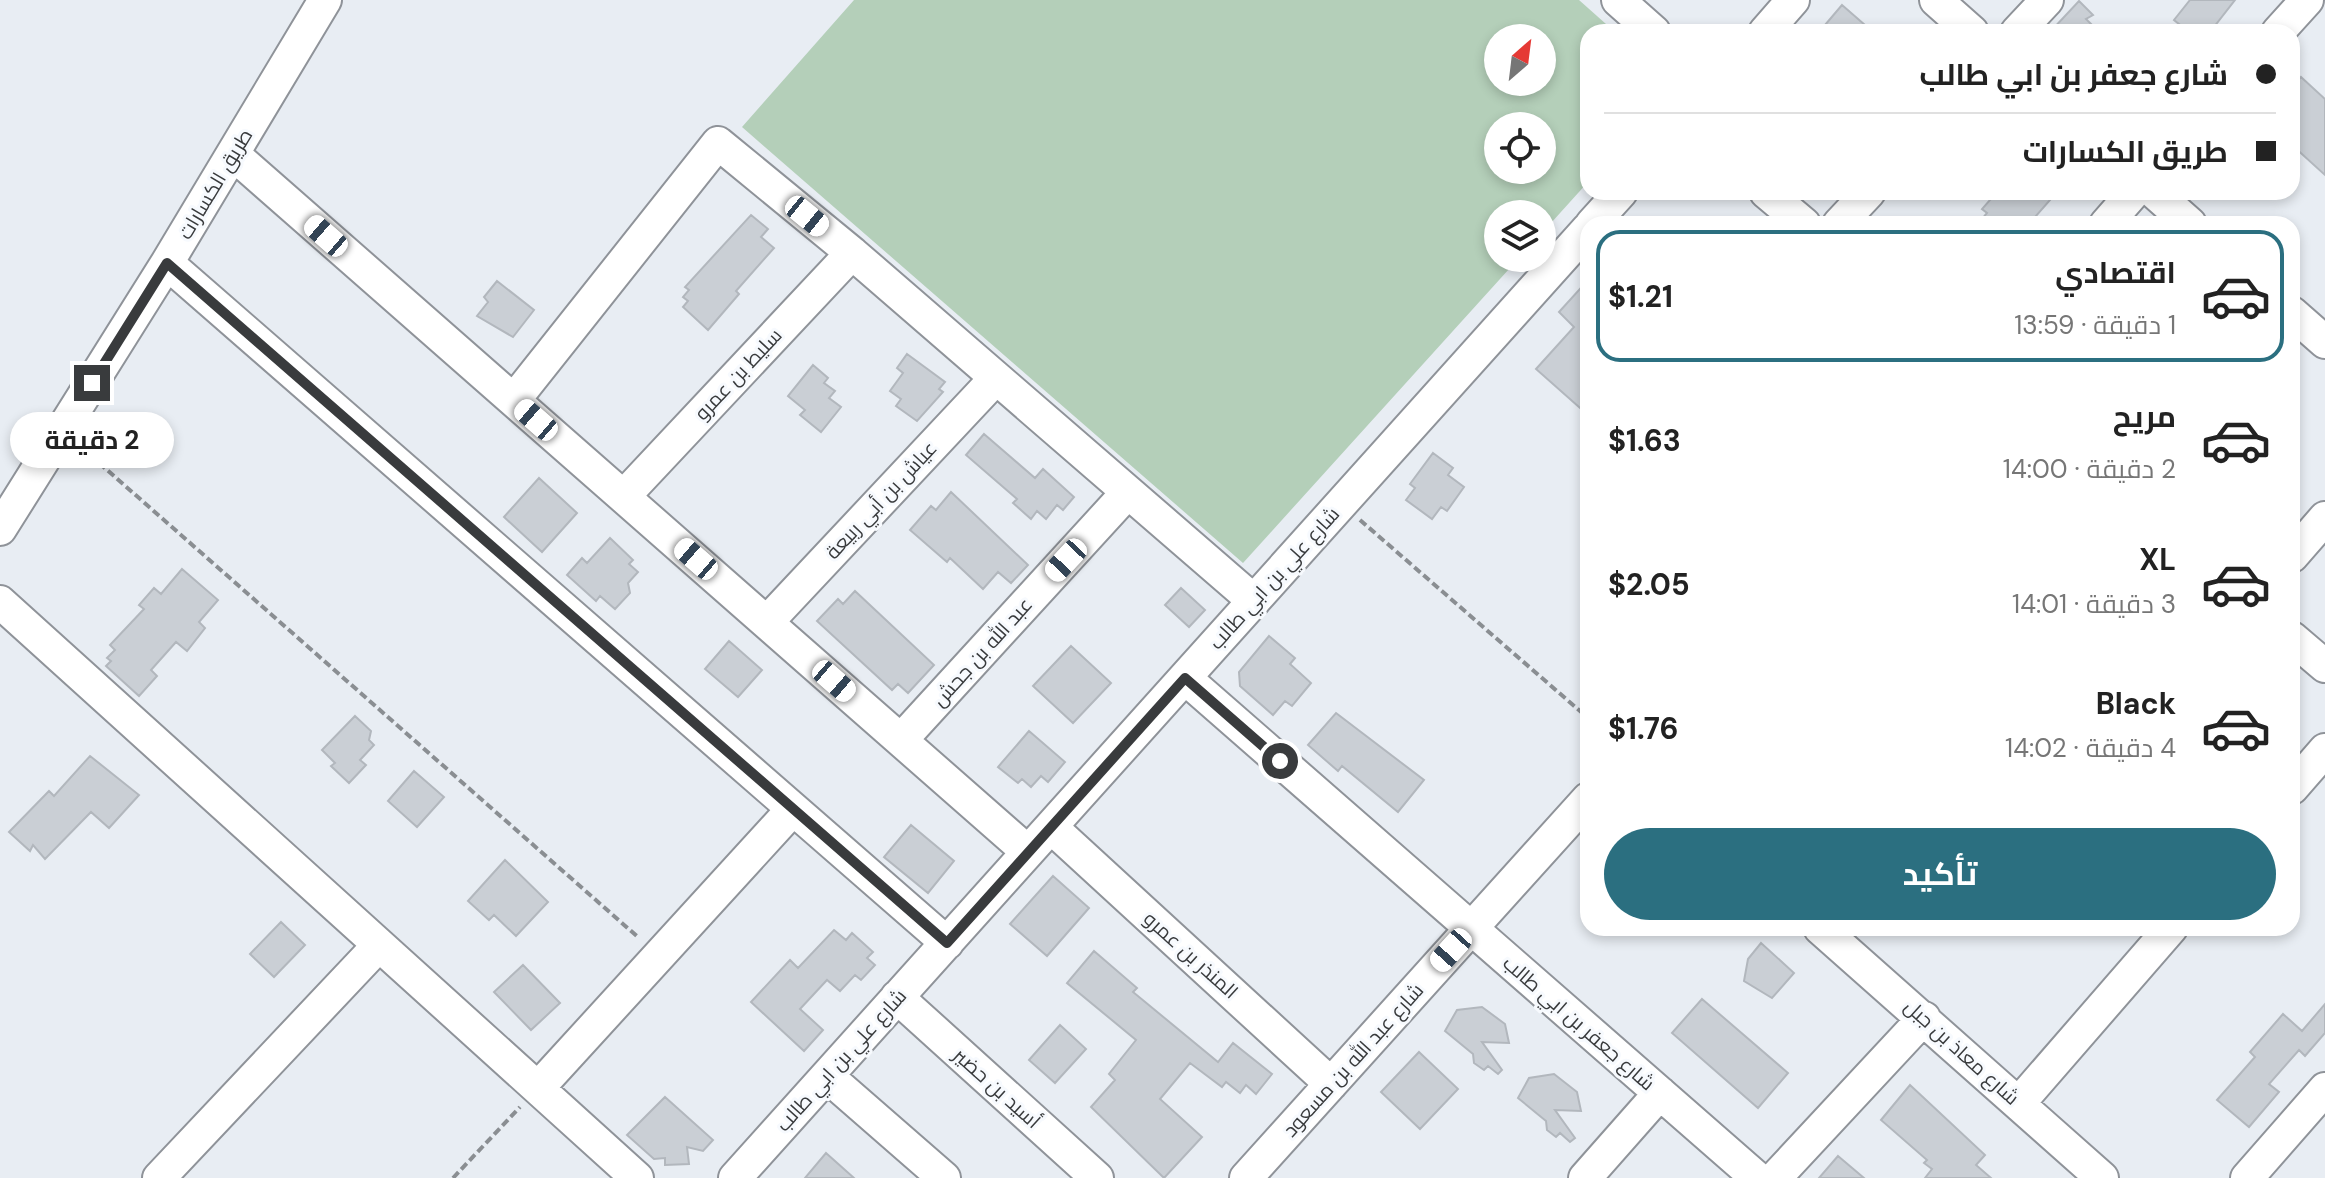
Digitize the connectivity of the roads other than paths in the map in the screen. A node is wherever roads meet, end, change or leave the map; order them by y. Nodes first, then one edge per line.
1 (325, 0) edge
2 (1618, 0) edge
3 (1793, 0) edge
4 (1936, 0) edge
5 (2047, 0) edge
6 (2307, 0) edge
7 (1645, 24) edge
8 (1772, 24) edge
9 (1963, 24) edge
10 (2024, 24) edge
11 (2285, 24) edge
12 (233, 154) junction
13 (1614, 200) edge
14 (1776, 200) edge
15 (1862, 200) edge
16 (2127, 200) edge
17 (2163, 200) edge
18 (1599, 216) edge
19 (1794, 216) edge
20 (1846, 216) edge
21 (2113, 216) edge
22 (2181, 216) edge
23 (1580, 238) edge
24 (852, 253) junction
25 (167, 263) junction
26 (2300, 320) edge
27 (2325, 342) edge
28 (996, 378) junction
29 (514, 400) junction
30 (1128, 492) junction
31 (624, 496) junction
32 (2325, 518) edge
33 (0, 529) edge
34 (2300, 547) edge
35 (1254, 601) junction
36 (0, 602) edge
37 (767, 622) junction
38 (2300, 645) edge
39 (2325, 666) edge
40 (1185, 678) junction
41 (901, 740) junction
42 (2325, 750) edge
43 (2300, 779) edge
44 (1580, 808) edge
45 (793, 809) junction
46 (1051, 827) junction
47 (1028, 852) junction
48 (1471, 928) junction
49 (1829, 936) edge
50 (2155, 936) edge
51 (947, 943) junction
52 (379, 945) junction
53 (897, 997) junction
54 (1924, 1018) junction
55 (827, 1076) junction
56 (1331, 1084) junction
57 (538, 1088) junction
58 (2325, 1089) edge
59 (1660, 1093) junction
60 (2019, 1103) junction
61 (159, 1178) edge
62 (637, 1178) edge
63 (735, 1178) edge
64 (944, 1178) edge
65 (1097, 1178) edge
66 (1246, 1178) edge
67 (1585, 1178) edge
68 (1757, 1178) edge
69 (1775, 1178) edge
70 (2102, 1178) edge
71 (2247, 1178) edge

1 - 12 street, طريق الكسارات
2 - 7 street
3 - 8 street
4 - 9 street
5 - 10 street
6 - 11 street
12 - 25 street, طريق الكسارات
12 - 29 street
13 - 18 street
14 - 19 street
15 - 20 street
16 - 21 street
17 - 22 street
23 - 35 street, شارع علي بن ابي طالب
24 - 28 street
24 - 29 street
24 - 31 street, سليط بن عمرو
25 - 33 street, طريق الكسارات
25 - 45 street
26 - 27 street
28 - 30 street
28 - 37 street, عياش بن أبي ربيعة
29 - 31 street
30 - 35 street
30 - 41 street, عبد الله بن جحش
31 - 37 street
32 - 34 street
35 - 40 street, شارع علي بن ابي طالب
36 - 52 street
37 - 41 street
38 - 39 street
40 - 46 street, شارع علي بن ابي طالب
40 - 48 street, شارع جعفر بن ابي طالب
41 - 47 street
42 - 43 street
44 - 48 street, شارع عبد الله بن مسعود
45 - 51 street
45 - 57 street
46 - 47 street, شارع علي بن ابي طالب
46 - 56 street, المنذر بن عمرو
47 - 51 street, شارع علي بن ابي طالب
48 - 56 street, شارع عبد الله بن مسعود
48 - 59 street, شارع جعفر بن ابي طالب
49 - 54 street, شارع معاذ بن جبل
50 - 60 street
51 - 53 street, شارع علي بن ابي طالب
52 - 57 street
52 - 61 street
53 - 55 street, شارع علي بن ابي طالب
53 - 65 street, أسيد بن حضير
54 - 60 street, شارع معاذ بن جبل
54 - 69 street
55 - 63 street, شارع علي بن ابي طالب
55 - 64 street
56 - 66 street, شارع عبد الله بن مسعود
57 - 62 street
58 - 71 street
59 - 67 street
59 - 68 street, شارع جعفر بن ابي طالب
60 - 70 street, شارع معاذ بن جبل

